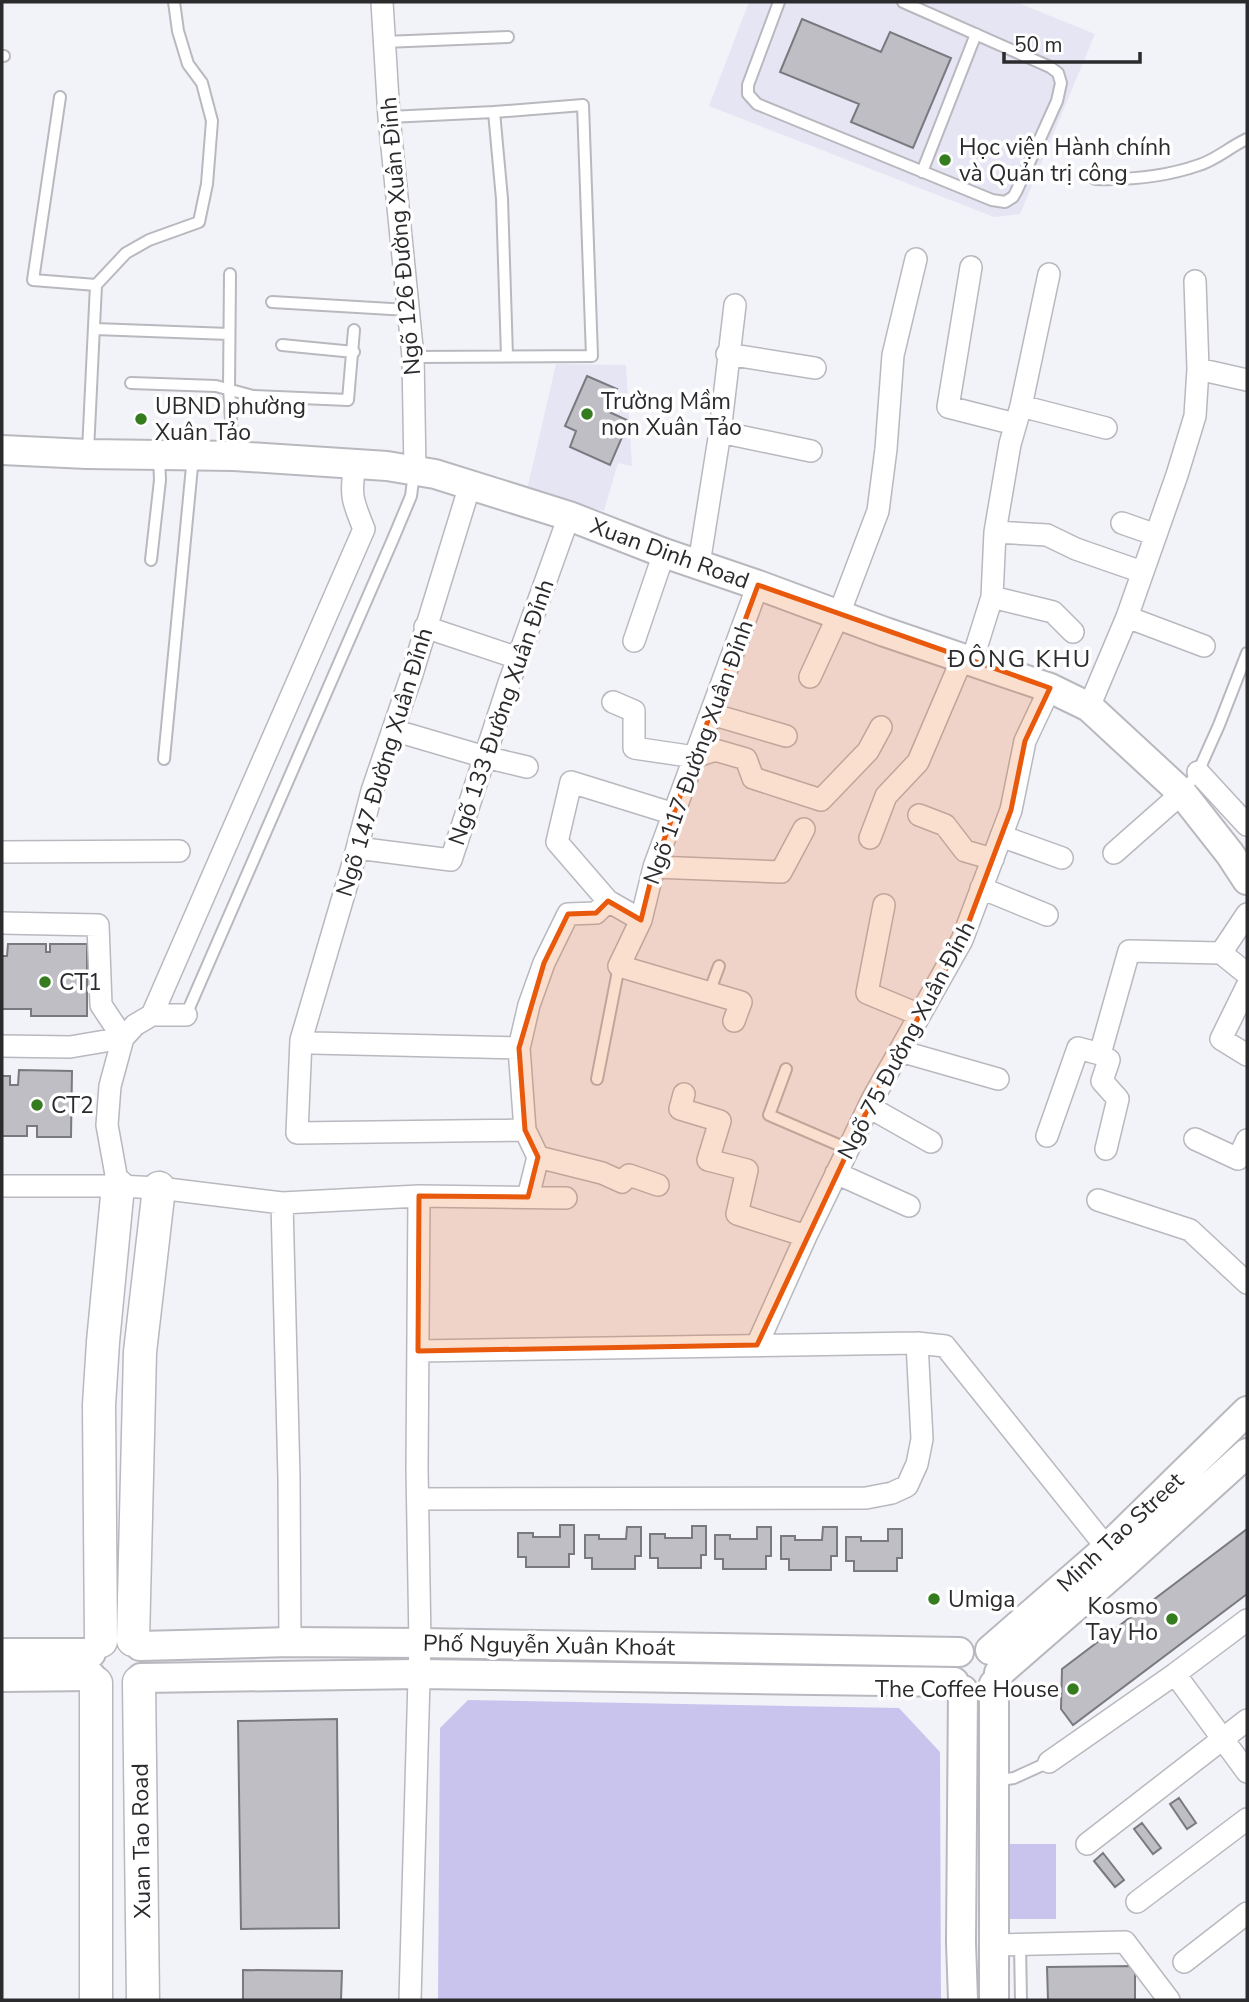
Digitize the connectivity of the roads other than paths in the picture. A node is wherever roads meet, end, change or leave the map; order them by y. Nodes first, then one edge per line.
1 (174, 2) edge
2 (382, 2) edge
3 (779, 2) edge
4 (903, 2) edge
5 (976, 34) junction
6 (508, 37) dead end
7 (384, 42) junction
8 (60, 97) dead end
9 (494, 112) junction
10 (388, 117) junction
11 (1247, 139) edge
12 (922, 172) junction
13 (1095, 178) dead end
14 (916, 259) dead end
15 (971, 267) dead end
16 (230, 274) dead end
17 (1049, 274) dead end
18 (1195, 281) dead end
19 (96, 285) junction
20 (272, 302) dead end
21 (734, 305) dead end
22 (408, 310) junction
23 (94, 329) junction
24 (354, 330) dead end
25 (229, 334) junction
26 (282, 345) dead end
27 (354, 352) junction
28 (727, 354) junction
29 (507, 356) junction
30 (412, 357) junction
31 (815, 368) dead end
32 (1198, 369) junction
33 (1247, 380) edge
34 (131, 383) dead end
35 (229, 388) junction
36 (1018, 415) junction
37 (1105, 428) dead end
38 (720, 432) junction
39 (2, 450) edge
40 (811, 451) dead end
41 (88, 454) junction
42 (159, 455) junction
43 (193, 456) junction
44 (233, 456) junction
45 (355, 464) junction
46 (415, 471) junction
47 (470, 485) junction
48 (569, 516) junction
49 (1122, 523) dead end
50 (995, 531) junction
51 (1156, 534) junction
52 (664, 554) junction
53 (152, 560) dead end
54 (699, 564) junction
55 (1142, 572) junction
56 (758, 585) junction
57 (992, 597) junction
58 (839, 614) junction
59 (1127, 617) junction
60 (425, 627) junction
61 (1073, 632) dead end
62 (634, 640) dead end
63 (1204, 646) dead end
64 (1247, 653) edge
65 (518, 658) junction
66 (967, 660) junction
67 (810, 677) dead end
68 (1242, 682) edge
69 (1050, 688) junction
70 (613, 702) dead end
71 (1090, 707) junction
72 (711, 715) junction
73 (881, 727) dead end
74 (393, 730) junction
75 (786, 736) dead end
76 (485, 757) junction
77 (695, 757) junction
78 (164, 759) dead end
79 (527, 767) dead end
80 (1190, 783) junction
81 (674, 814) junction
82 (919, 815) dead end
83 (1247, 825) edge
84 (804, 830) dead end
85 (1001, 836) junction
86 (870, 838) dead end
87 (357, 848) junction
88 (179, 850) dead end
89 (1239, 851) edge
90 (2, 852) edge
91 (1114, 853) dead end
92 (1062, 858) dead end
93 (993, 859) junction
94 (654, 867) junction
95 (1247, 880) edge
96 (982, 888) junction
97 (608, 901) junction
98 (884, 905) dead end
99 (1247, 914) edge
100 (1047, 915) dead end
101 (641, 920) junction
102 (2, 923) edge
103 (1222, 953) junction
104 (719, 966) dead end
105 (619, 967) junction
106 (1247, 974) edge
107 (1247, 986) edge
108 (709, 993) junction
109 (186, 1014) joint
110 (152, 1015) junction
111 (920, 1015) junction
112 (734, 1021) dead end
113 (123, 1038) junction
114 (301, 1040) junction
115 (2, 1046) edge
116 (519, 1048) junction
117 (900, 1051) junction
118 (1100, 1054) junction
119 (1247, 1055) edge
120 (786, 1069) dead end
121 (597, 1079) dead end
122 (998, 1079) dead end
123 (684, 1094) dead end
124 (869, 1107) junction
125 (525, 1130) junction
126 (1047, 1136) dead end
127 (1195, 1139) dead end
128 (1247, 1140) edge
129 (931, 1142) dead end
130 (848, 1149) junction
131 (1106, 1149) dead end
132 (538, 1157) junction
133 (836, 1172) junction
134 (658, 1185) dead end
135 (2, 1186) edge
136 (118, 1186) junction
137 (159, 1188) junction
138 (419, 1196) junction
139 (528, 1198) junction
140 (566, 1198) dead end
141 (1098, 1200) dead end
142 (282, 1203) junction
143 (909, 1206) dead end
144 (806, 1236) junction
145 (1247, 1283) edge
146 (917, 1343) junction
147 (757, 1345) junction
148 (418, 1351) junction
149 (1247, 1411) edge
150 (1247, 1453) edge
151 (418, 1499) junction
152 (1114, 1557) junction
153 (1247, 1620) edge
154 (290, 1642) junction
155 (136, 1643) junction
156 (421, 1643) junction
157 (959, 1652) junction
158 (2, 1653) edge
159 (95, 1663) junction
160 (994, 1669) junction
161 (419, 1674) junction
162 (1175, 1674) junction
163 (2, 1677) edge
164 (140, 1680) junction
165 (959, 1686) junction
166 (1247, 1720) edge
167 (1222, 1740) junction
168 (1049, 1762) joint
169 (1247, 1772) edge
170 (995, 1781) junction
171 (1247, 1819) edge
172 (1087, 1843) dead end
173 (1137, 1902) dead end
174 (1247, 1913) edge
175 (1007, 1945) junction
176 (1184, 1962) dead end
177 (96, 2000) edge
178 (143, 2000) edge
179 (410, 2000) edge
180 (963, 2000) edge
181 (994, 2000) edge
182 (1021, 2000) edge
183 (1169, 2000) edge

1 - 19 lane
2 - 7 street, Ngõ 126 Đường Xuân Đỉnh
3 - 12 lane
4 - 5 lane
5 - 12 lane
5 - 12 lane
6 - 7 lane
7 - 10 street, Ngõ 126 Đường Xuân Đỉnh
8 - 19 lane
9 - 10 lane
9 - 29 lane
9 - 29 lane
10 - 22 street, Ngõ 126 Đường Xuân Đỉnh
11 - 13 lane
14 - 58 street
15 - 36 street
16 - 25 lane
17 - 36 street
18 - 32 street
19 - 23 lane
20 - 22 lane
21 - 28 street
22 - 30 street, Ngõ 126 Đường Xuân Đỉnh
23 - 25 lane
23 - 41 lane
24 - 27 lane
25 - 35 lane
26 - 27 lane
27 - 35 lane
28 - 31 street
28 - 38 street
29 - 30 lane
30 - 46 street, Ngõ 126 Đường Xuân Đỉnh
32 - 33 street
32 - 51 street
34 - 35 lane
35 - 44 lane
36 - 37 street
36 - 50 street
38 - 40 street
38 - 54 street
39 - 41 street, Xuan Dinh Road
41 - 42 street, Xuan Dinh Road
42 - 43 street, Xuan Dinh Road
42 - 53 lane
43 - 44 street, Xuan Dinh Road
43 - 78 lane
44 - 45 street, Xuan Dinh Road
45 - 46 street, Xuan Dinh Road
45 - 110 street
46 - 47 street, Xuan Dinh Road
46 - 109 lane
47 - 48 street, Xuan Dinh Road
47 - 60 street, Ngõ 147 Đường Xuân Đỉnh
48 - 52 street, Xuan Dinh Road
48 - 65 street, Ngõ 133 Đường Xuân Đỉnh
49 - 51 street
50 - 55 street
50 - 57 street
51 - 55 street
52 - 54 street, Xuan Dinh Road
52 - 62 street
54 - 56 street, Xuan Dinh Road
55 - 59 street
56 - 58 street, Xuan Dinh Road
56 - 72 street, Ngõ 117 Đường Xuân Đỉnh
57 - 61 street
57 - 66 street
58 - 66 street, Xuan Dinh Road
58 - 67 street
59 - 63 street
59 - 71 street
60 - 65 street
60 - 74 street, Ngõ 147 Đường Xuân Đỉnh
64 - 68 lane
65 - 76 street, Ngõ 133 Đường Xuân Đỉnh
66 - 69 street, Xuan Dinh Road
66 - 86 street
68 - 80 lane
69 - 71 street, Xuan Dinh Road
69 - 85 street, Ngõ 75 Đường Xuân Đỉnh
70 - 77 street
71 - 80 street, Xuan Dinh Road
72 - 75 street
72 - 77 street, Ngõ 117 Đường Xuân Đỉnh
73 - 77 street
74 - 76 street
74 - 87 street, Ngõ 147 Đường Xuân Đỉnh
76 - 79 street
76 - 87 street, Ngõ 133 Đường Xuân Đỉnh
77 - 81 street, Ngõ 117 Đường Xuân Đỉnh
80 - 83 street
80 - 89 street, Xuan Dinh Road
80 - 91 street
81 - 94 street, Ngõ 117 Đường Xuân Đỉnh
81 - 97 street
82 - 93 street
84 - 94 street
85 - 92 street
85 - 93 street, Ngõ 75 Đường Xuân Đỉnh
87 - 114 street, Ngõ 147 Đường Xuân Đỉnh
88 - 90 street
89 - 95 street, Xuan Dinh Road
93 - 96 street, Ngõ 75 Đường Xuân Đỉnh
94 - 101 street, Ngõ 117 Đường Xuân Đỉnh
96 - 100 street
96 - 111 street, Ngõ 75 Đường Xuân Đỉnh
97 - 101 street
97 - 116 street
98 - 111 street
99 - 103 street
101 - 105 street, Ngõ 117 Đường Xuân Đỉnh
102 - 113 street
103 - 106 street
103 - 118 street
104 - 108 lane
105 - 108 street
105 - 121 lane
107 - 119 street
108 - 112 street
109 - 110 street
110 - 113 street
111 - 117 street, Ngõ 75 Đường Xuân Đỉnh
113 - 115 street
113 - 136 street
114 - 116 street
114 - 125 street, Ngõ 147 Đường Xuân Đỉnh
116 - 125 street
117 - 122 street
117 - 124 street, Ngõ 75 Đường Xuân Đỉnh
118 - 126 street
118 - 131 street
120 - 130 lane
123 - 144 street
124 - 129 street
124 - 130 street, Ngõ 75 Đường Xuân Đỉnh
125 - 132 street
127 - 128 street
130 - 133 street, Ngõ 75 Đường Xuân Đỉnh
132 - 134 street
132 - 139 street
133 - 143 street
133 - 144 street, Ngõ 75 Đường Xuân Đỉnh
135 - 136 street
136 - 137 street
136 - 159 main road, Xuan Tao Road
137 - 142 street
137 - 155 main road
138 - 139 street
138 - 142 street
138 - 148 street
139 - 140 street
141 - 145 street
142 - 154 street
144 - 147 street, Ngõ 75 Đường Xuân Đỉnh
146 - 147 street
146 - 151 street
146 - 152 street
147 - 148 street
148 - 151 street
149 - 152 street, Minh Tao Street
150 - 152 street, Minh Tao Street
151 - 156 street
152 - 160 street, Minh Tao Street
153 - 162 street
154 - 155 street, Phố Nguyễn Xuân Khoát
154 - 156 street, Phố Nguyễn Xuân Khoát
155 - 159 main road
155 - 164 main road
156 - 157 street, Phố Nguyễn Xuân Khoát
156 - 161 street
157 - 160 street
157 - 165 street
158 - 159 street
159 - 163 street
159 - 164 main road
159 - 177 main road, Xuan Tao Road
160 - 165 street
160 - 170 street
161 - 164 street
161 - 165 street
161 - 179 street
162 - 167 street
162 - 168 street
164 - 178 main road, Xuan Tao Road
165 - 180 street
166 - 167 street
167 - 169 street
167 - 172 street
168 - 170 lane
170 - 175 street
171 - 173 street
174 - 176 street
175 - 181 street
175 - 182 lane
175 - 183 street

